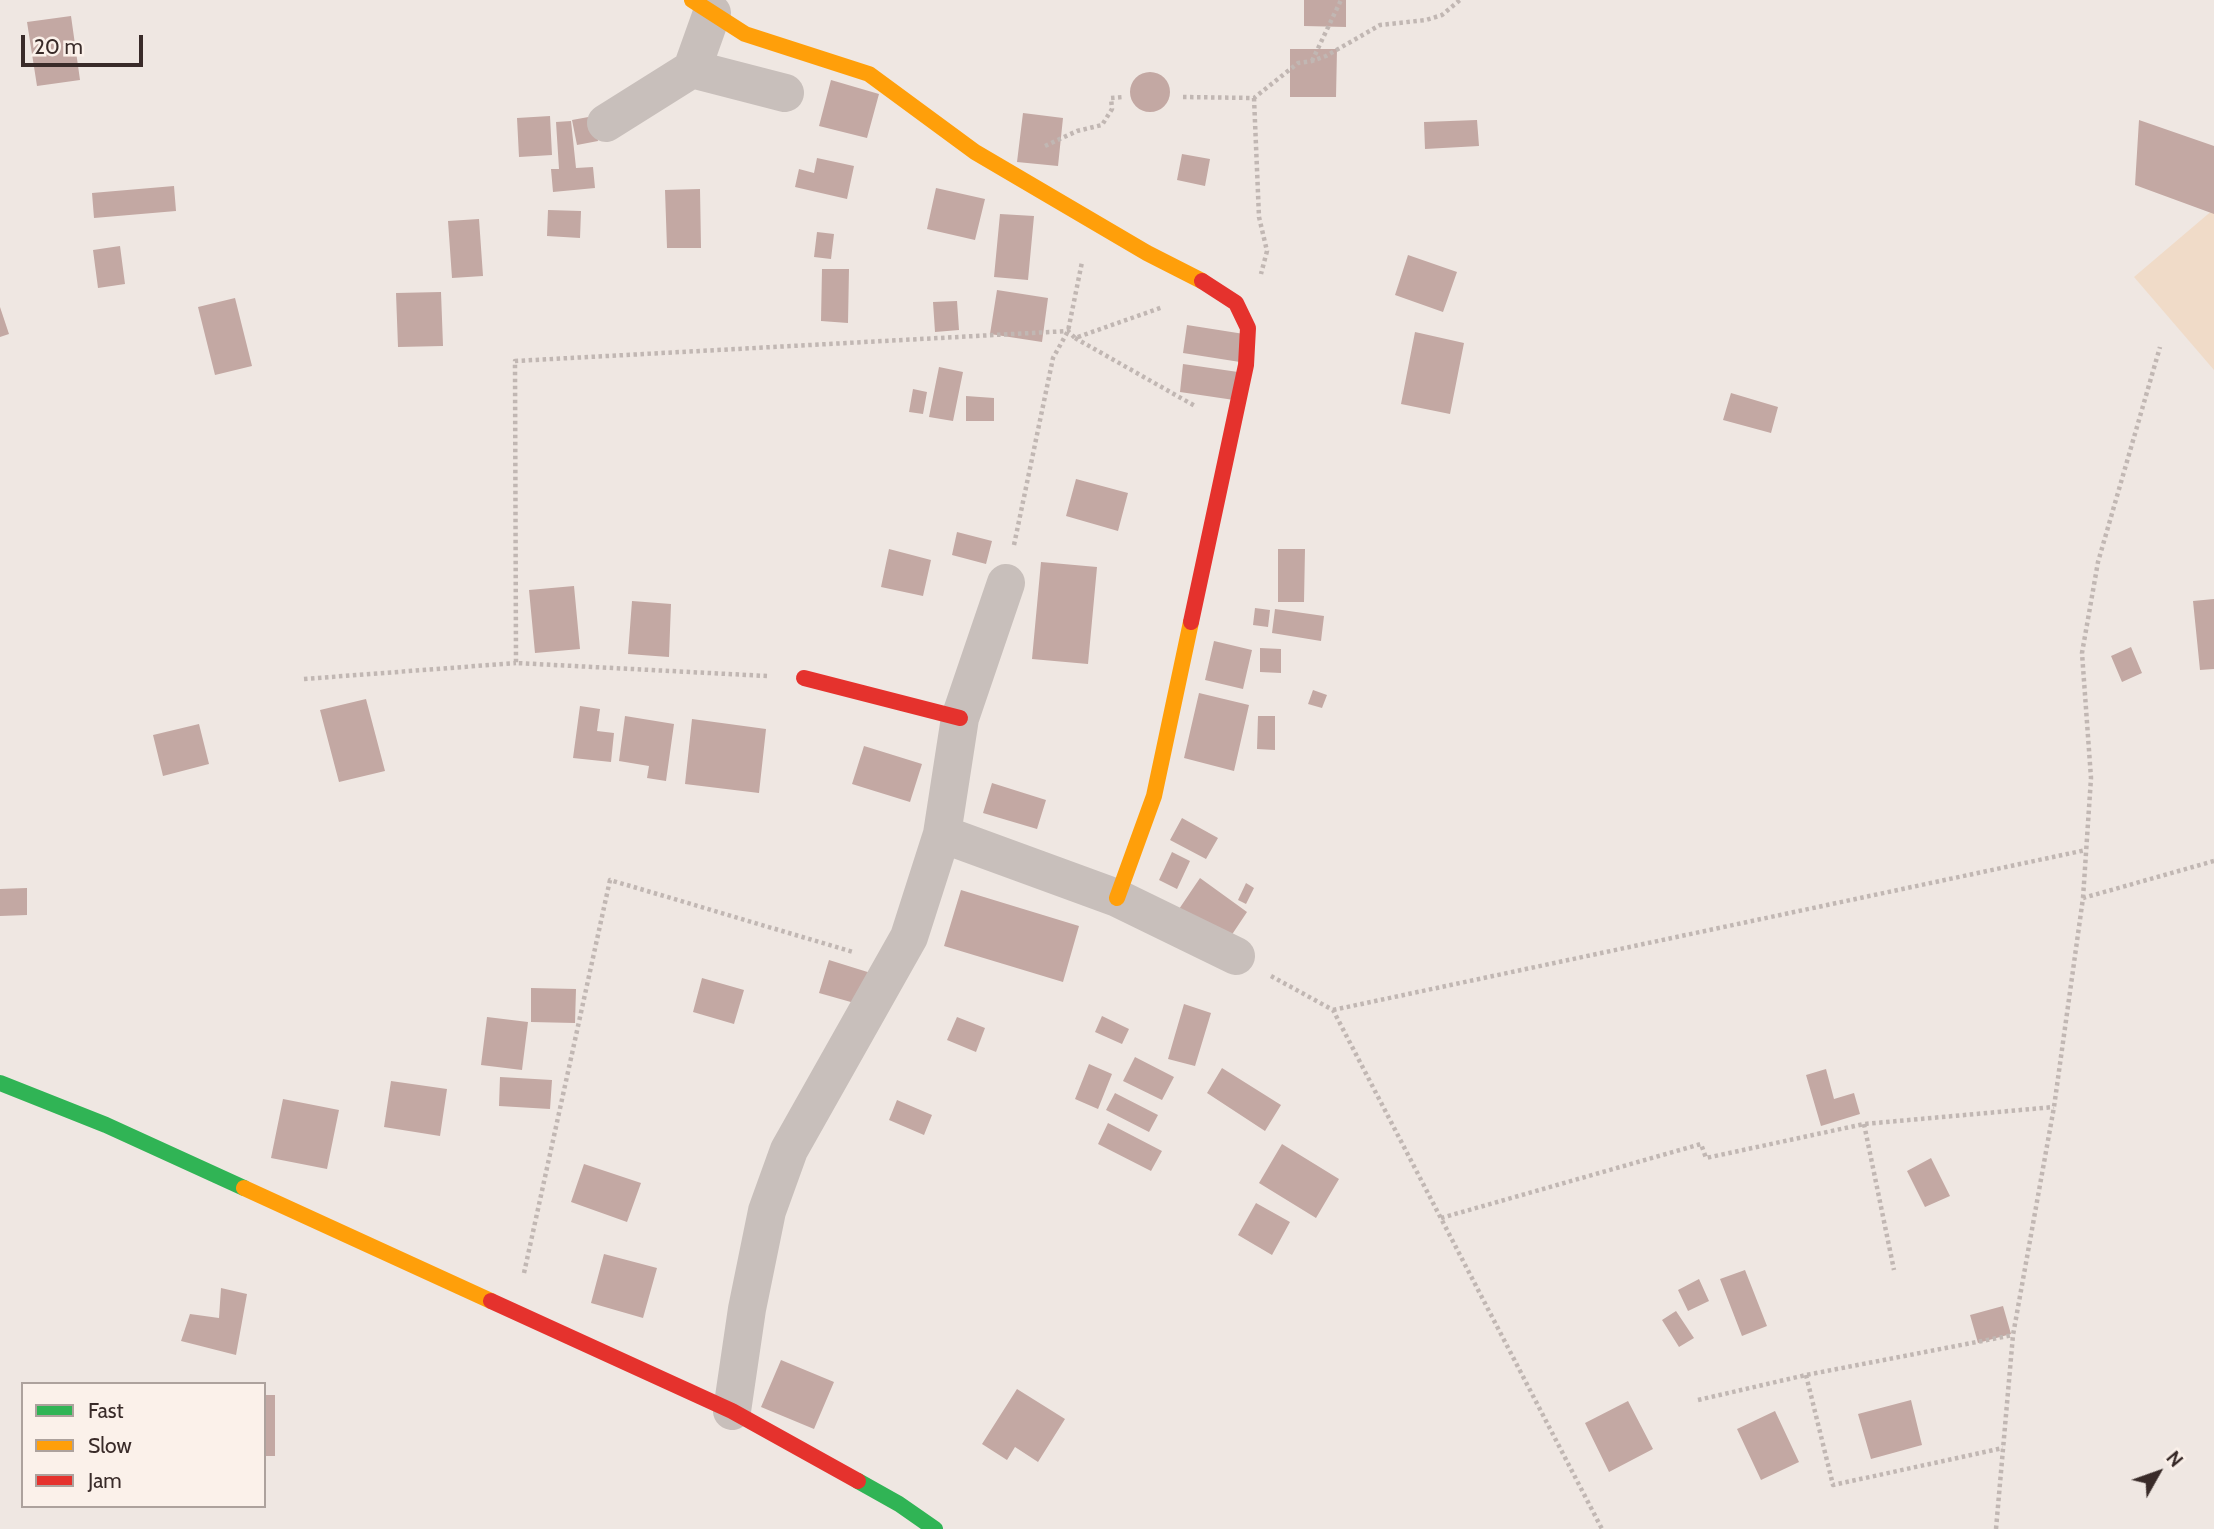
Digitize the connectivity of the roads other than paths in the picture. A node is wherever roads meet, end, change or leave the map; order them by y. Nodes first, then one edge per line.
1 (702, 6) edge
2 (692, 69) junction
3 (785, 93) dead end
4 (606, 123) dead end
5 (1006, 583) road end
6 (804, 678) road end
7 (960, 718) junction
8 (942, 834) junction
9 (1117, 898) junction
10 (1236, 956) road end
11 (0, 1083) edge
12 (732, 1411) junction
13 (935, 1529) edge

1 - 2 street
1 - 9 street
2 - 3 street
2 - 4 street
5 - 7 street
6 - 7 street
7 - 8 street
8 - 9 street
8 - 12 street
9 - 10 street
11 - 12 street
12 - 13 street

